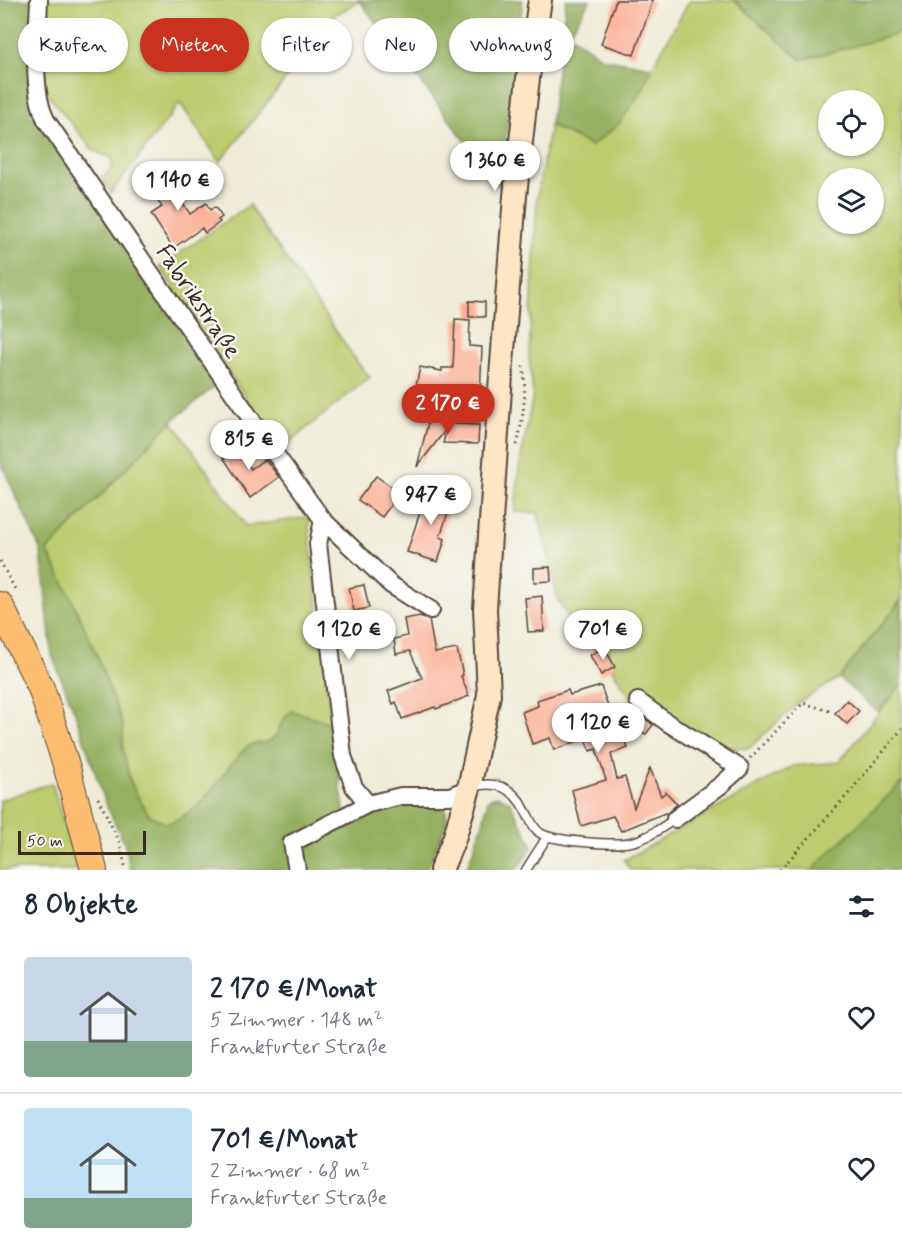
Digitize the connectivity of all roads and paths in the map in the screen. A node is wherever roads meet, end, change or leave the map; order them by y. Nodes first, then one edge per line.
1 (39, 0) edge
2 (540, 0) edge
3 (323, 520) junction
4 (0, 561) edge
5 (3, 567) dead end
6 (0, 605) edge
7 (431, 610) dead end
8 (638, 701) dead end
9 (830, 711) dead end
10 (902, 729) edge
11 (740, 768) junction
12 (469, 789) junction
13 (368, 804) junction
14 (675, 819) joint
15 (547, 837) junction
16 (94, 870) edge
17 (297, 870) edge
18 (441, 870) edge
19 (526, 870) edge
20 (780, 870) edge

1 - 3 street, Fabrikstraße
2 - 12 main road
3 - 7 street, Fabrikstraße
3 - 13 street
4 - 5 path
6 - 16 main road
8 - 11 street
9 - 11 path
10 - 20 path
11 - 14 street
12 - 13 street
12 - 15 lane
12 - 18 main road
13 - 17 street
14 - 15 lane
15 - 19 lane

